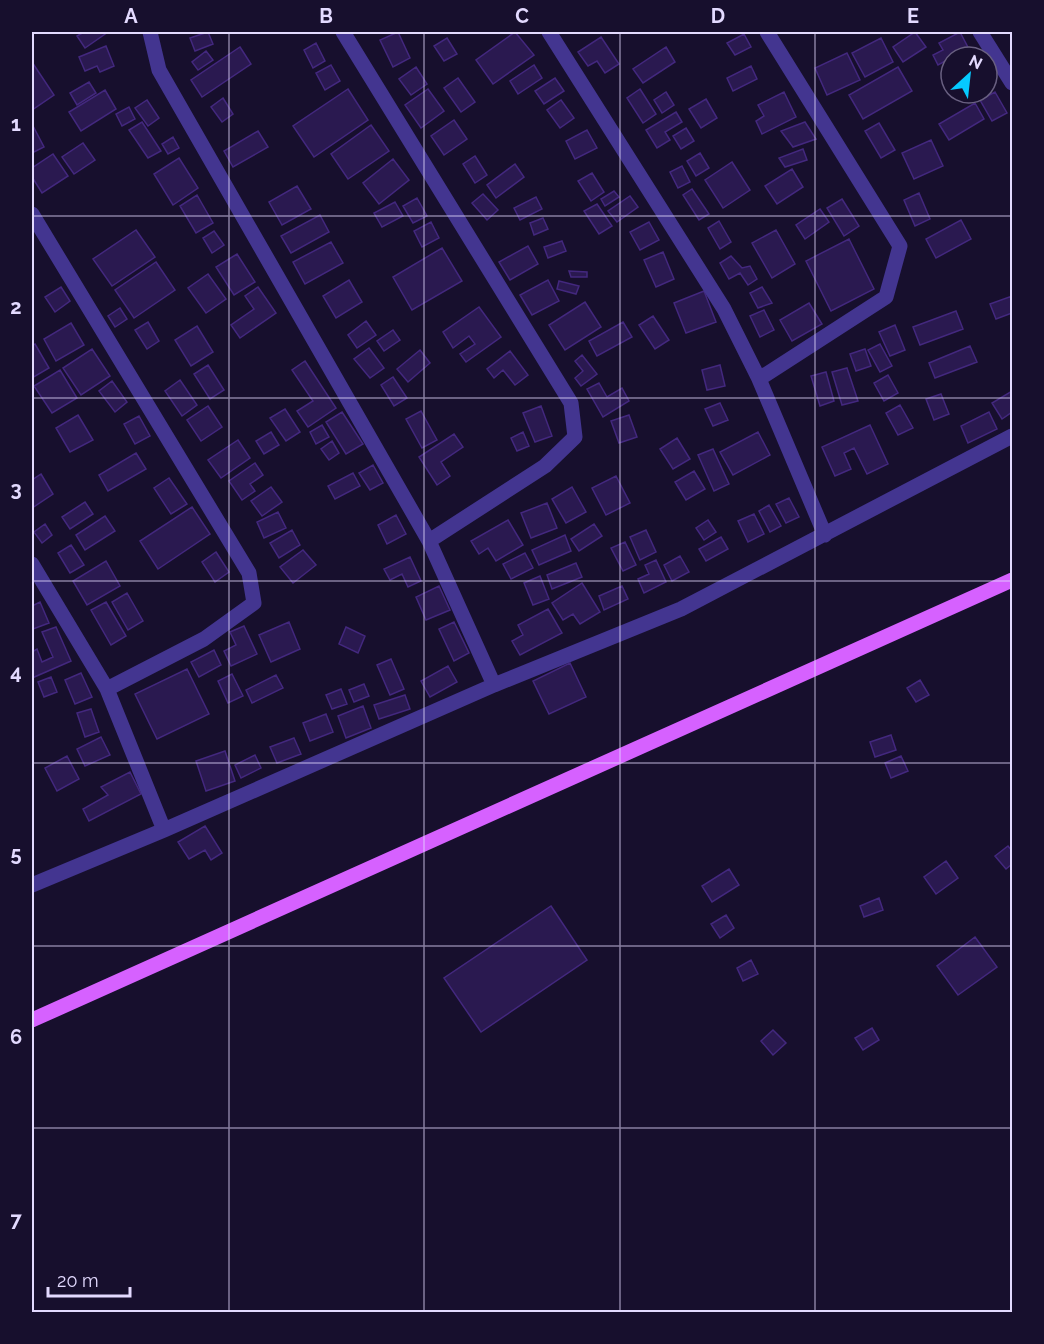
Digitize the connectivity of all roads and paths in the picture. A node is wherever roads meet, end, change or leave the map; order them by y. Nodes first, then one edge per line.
1 (150, 32) edge
2 (343, 32) edge
3 (549, 32) edge
4 (767, 32) edge
5 (980, 32) edge
6 (1012, 83) edge
7 (32, 214) edge
8 (759, 378) junction
9 (1012, 436) edge
10 (825, 535) junction
11 (429, 541) junction
12 (32, 564) edge
13 (1012, 580) edge
14 (494, 685) junction
15 (107, 689) junction
16 (165, 830) junction
17 (32, 885) edge
18 (32, 1020) edge

1 - 11 street
2 - 11 street
3 - 8 street
4 - 8 street
5 - 6 street
7 - 15 street
8 - 10 street
9 - 10 street
10 - 14 street
11 - 14 street
12 - 15 street
13 - 18 main road
14 - 16 street
15 - 16 street
16 - 17 street

